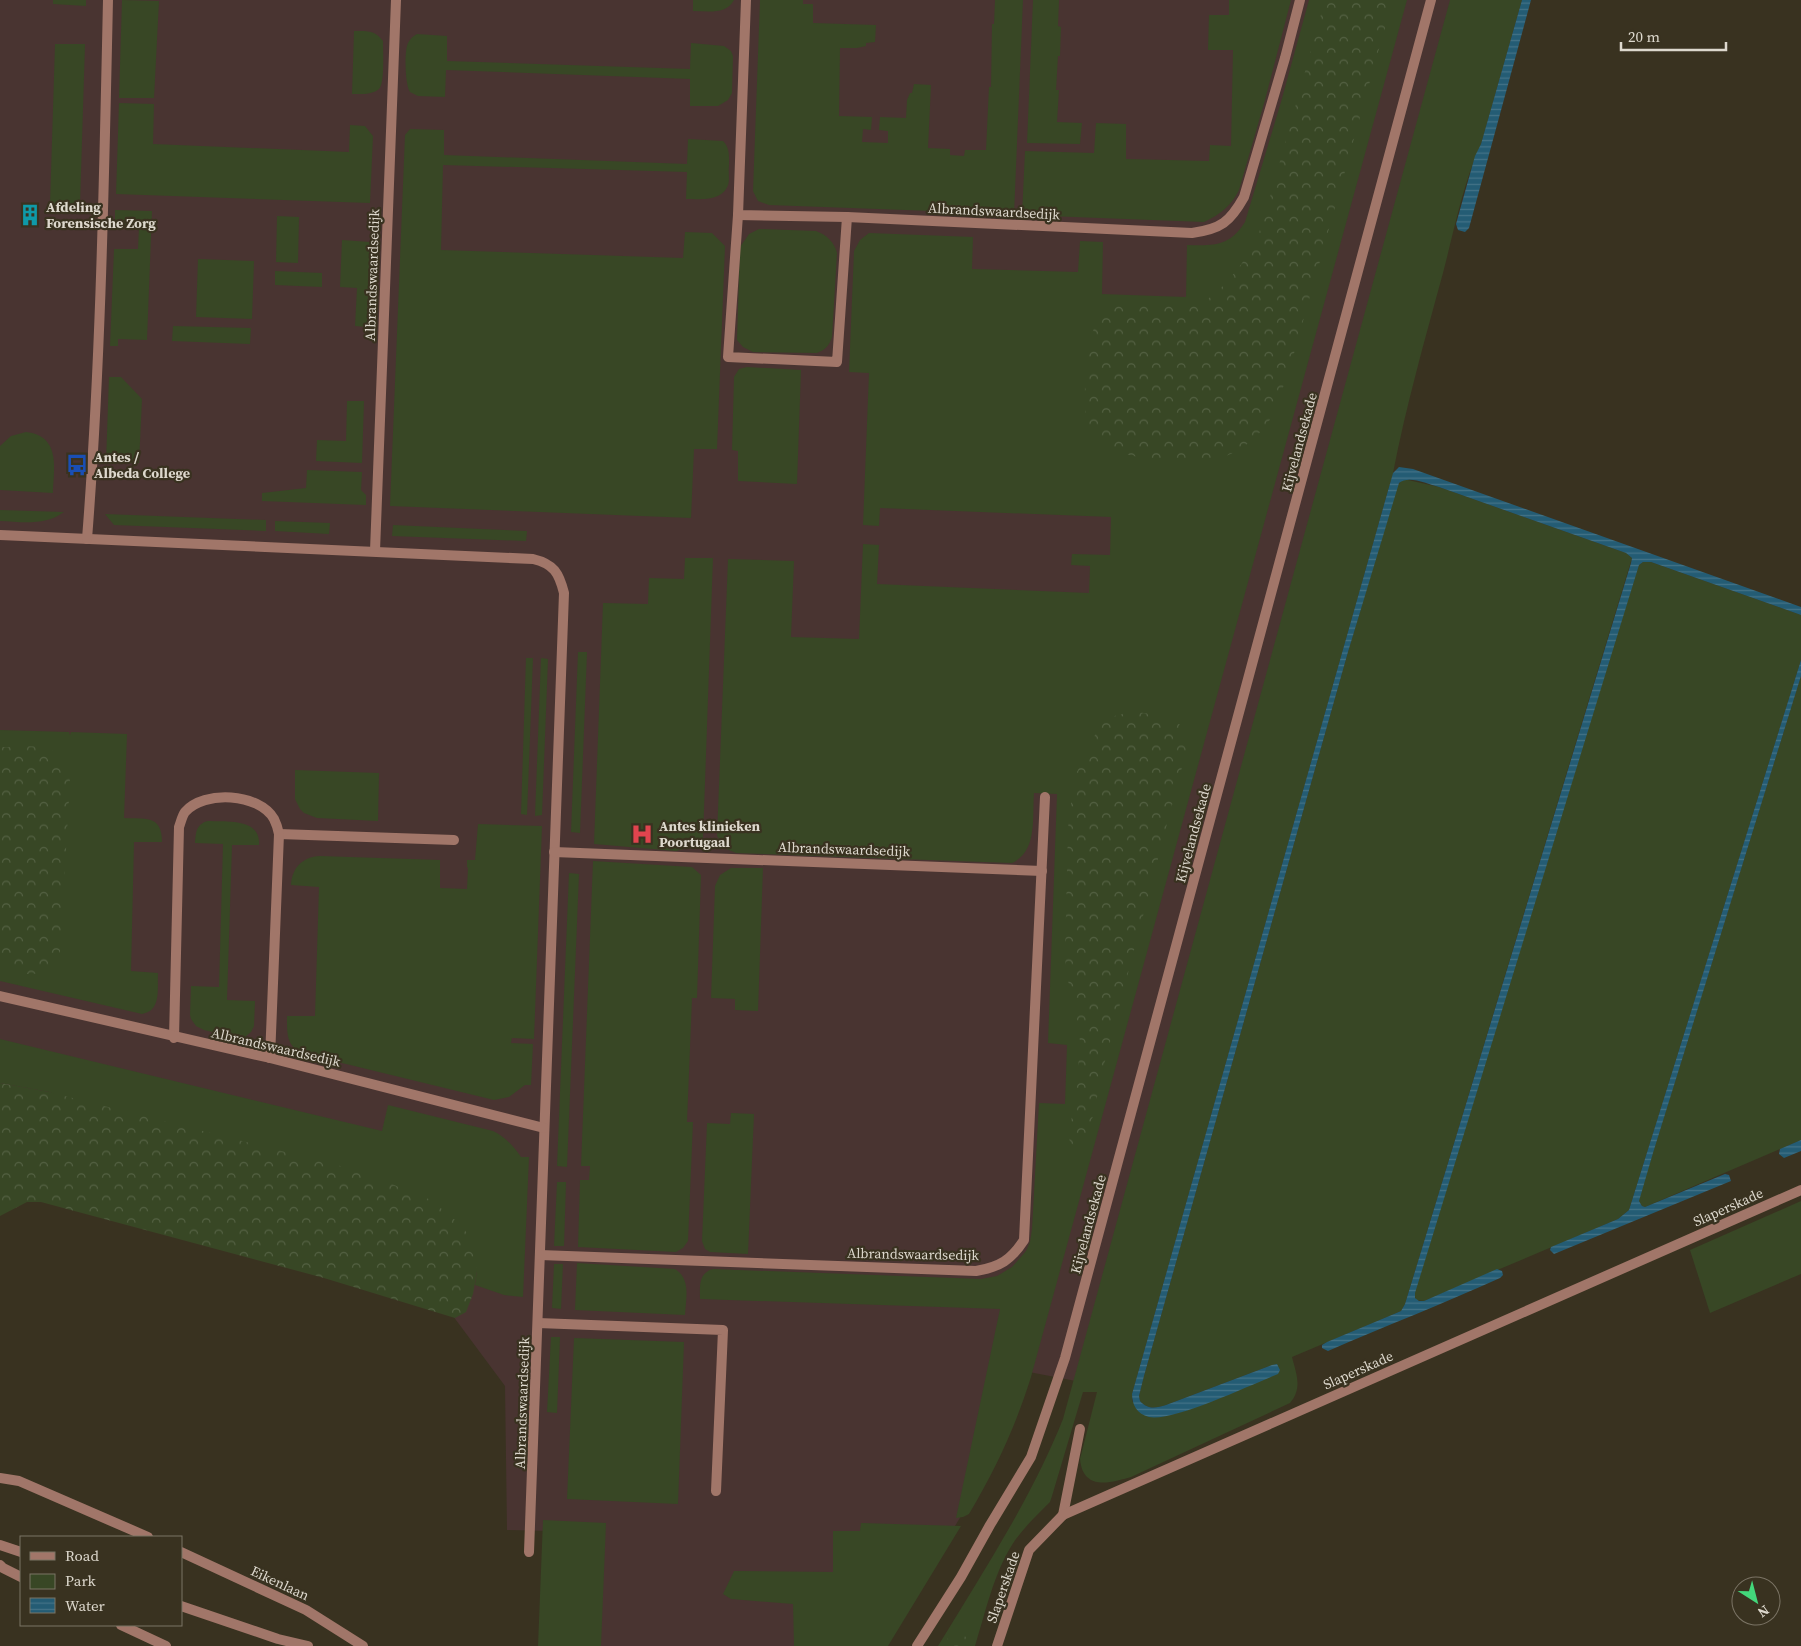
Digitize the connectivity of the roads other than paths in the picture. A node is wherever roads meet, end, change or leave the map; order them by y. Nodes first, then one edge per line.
1 (108, 0) edge
2 (396, 0) edge
3 (746, 0) edge
4 (1300, 0) edge
5 (1431, 0) edge
6 (738, 215) junction
7 (847, 217) junction
8 (0, 535) edge
9 (87, 538) junction
10 (374, 551) junction
11 (1045, 797) dead end
12 (279, 834) junction
13 (454, 840) dead end
14 (554, 852) junction
15 (1042, 871) junction
16 (0, 996) edge
17 (174, 1038) junction
18 (270, 1058) junction
19 (544, 1128) junction
20 (1801, 1190) edge
21 (540, 1255) junction
22 (538, 1323) junction
23 (1080, 1429) dead end
24 (0, 1478) edge
25 (716, 1491) dead end
26 (1062, 1515) junction
27 (146, 1536) edge
28 (0, 1545) edge
29 (20, 1552) edge
30 (182, 1552) edge
31 (529, 1552) dead end
32 (0, 1565) edge
33 (20, 1576) edge
34 (182, 1606) edge
35 (124, 1626) edge
36 (166, 1646) edge
37 (308, 1646) edge
38 (364, 1646) edge
39 (917, 1646) edge
40 (998, 1646) edge

1 - 9 street
2 - 10 street, Albrandswaardsedijk
3 - 6 street
4 - 7 street, Albrandswaardsedijk
5 - 39 street, Kijvelandsekade
6 - 7 street, Albrandswaardsedijk
6 - 7 street
8 - 9 street, Albrandswaardsedijk
9 - 10 street, Albrandswaardsedijk
10 - 14 street, Albrandswaardsedijk
11 - 15 street, Albrandswaardsedijk
12 - 13 street
12 - 17 street
12 - 18 street
14 - 15 street, Albrandswaardsedijk
14 - 19 street, Albrandswaardsedijk
15 - 21 street, Albrandswaardsedijk
16 - 17 street, Albrandswaardsedijk
17 - 18 street, Albrandswaardsedijk
18 - 19 street, Albrandswaardsedijk
19 - 21 street, Albrandswaardsedijk
20 - 26 street, Slaperskade
21 - 22 street, Albrandswaardsedijk
22 - 25 street
22 - 31 street, Albrandswaardsedijk
23 - 26 street
24 - 27 street
26 - 40 street, Slaperskade
28 - 29 street
30 - 38 street, Eikenlaan
32 - 33 street
34 - 37 street
35 - 36 street

